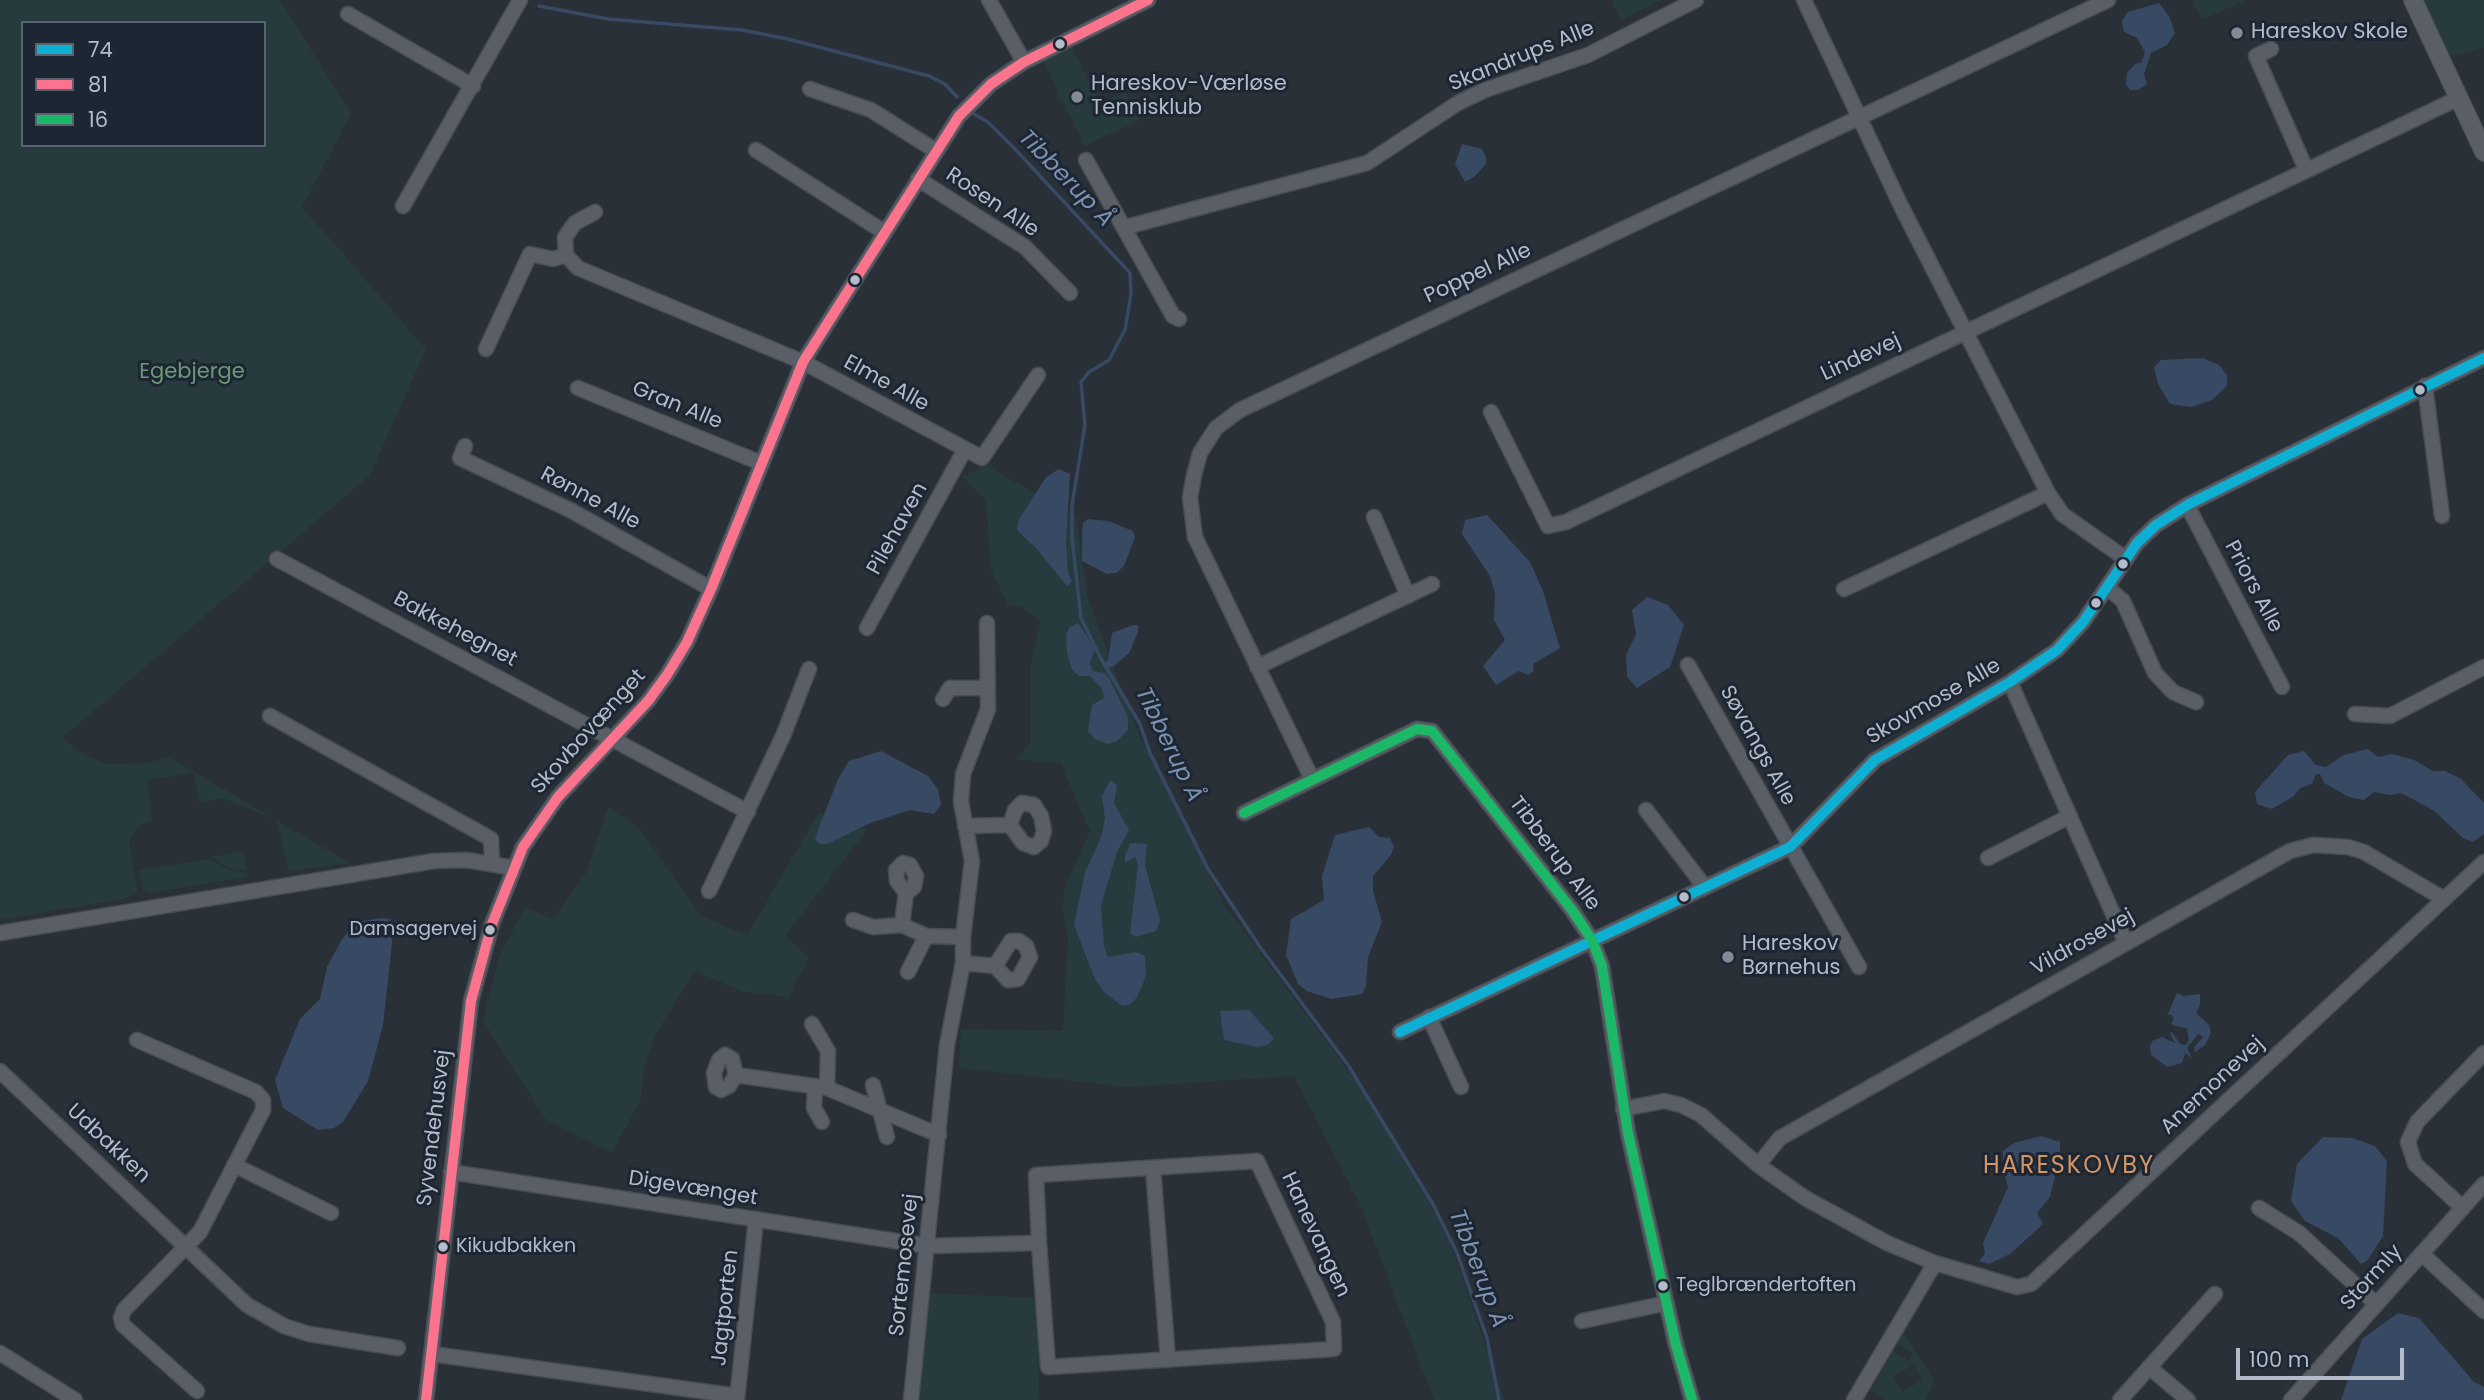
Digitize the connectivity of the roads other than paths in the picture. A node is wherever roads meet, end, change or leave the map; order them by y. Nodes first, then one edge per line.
1 (520, 0) edge
2 (989, 0) edge
3 (1148, 0) edge
4 (1696, 0) edge
5 (1804, 0) edge
6 (2108, 0) edge
7 (2413, 0) edge
8 (348, 14) dead end
9 (2271, 49) dead end
10 (1024, 62) junction
11 (472, 86) junction
12 (810, 89) dead end
13 (2459, 98) junction
14 (1859, 117) junction
15 (2479, 130) edge
16 (756, 150) dead end
17 (936, 151) junction
18 (2484, 152) edge
19 (1086, 160) dead end
20 (2306, 169) junction
21 (918, 179) junction
22 (403, 206) dead end
23 (595, 212) dead end
24 (1126, 227) junction
25 (884, 232) junction
26 (566, 255) junction
27 (1070, 293) dead end
28 (1178, 319) dead end
29 (1965, 332) junction
30 (486, 349) dead end
31 (2484, 358) edge
32 (803, 362) junction
33 (1038, 375) dead end
34 (2425, 386) junction
35 (578, 388) dead end
36 (1491, 412) dead end
37 (465, 446) dead end
38 (964, 451) junction
39 (761, 463) junction
40 (2048, 493) junction
41 (2186, 506) junction
42 (2442, 516) dead end
43 (1374, 517) dead end
44 (277, 559) dead end
45 (2126, 559) junction
46 (1432, 584) dead end
47 (2108, 588) junction
48 (710, 589) junction
49 (1844, 589) dead end
50 (1408, 596) junction
51 (987, 623) dead end
52 (867, 628) dead end
53 (1688, 665) dead end
54 (1256, 667) junction
55 (2484, 667) edge
56 (809, 669) dead end
57 (2010, 682) junction
58 (2282, 687) dead end
59 (987, 688) junction
60 (943, 699) dead end
61 (2196, 702) dead end
62 (2355, 714) dead end
63 (270, 716) dead end
64 (612, 738) junction
65 (1312, 779) junction
66 (1646, 810) dead end
67 (748, 812) junction
68 (1244, 813) dead end
69 (2070, 816) junction
70 (1010, 825) dead end
71 (965, 826) junction
72 (1790, 847) junction
73 (1988, 858) dead end
74 (492, 862) junction
75 (2484, 862) edge
76 (514, 868) junction
77 (1704, 886) junction
78 (709, 891) dead end
79 (906, 893) dead end
80 (2444, 899) junction
81 (853, 920) dead end
82 (902, 925) junction
83 (0, 933) edge
84 (926, 936) junction
85 (963, 937) junction
86 (1592, 940) junction
87 (2126, 943) junction
88 (963, 962) junction
89 (995, 966) dead end
90 (1859, 967) dead end
91 (908, 972) dead end
92 (1429, 1017) junction
93 (812, 1024) dead end
94 (1400, 1032) dead end
95 (137, 1040) dead end
96 (2484, 1053) edge
97 (0, 1071) edge
98 (736, 1075) dead end
99 (873, 1085) dead end
100 (821, 1087) junction
101 (1461, 1087) dead end
102 (1623, 1110) junction
103 (880, 1111) junction
104 (822, 1122) dead end
105 (939, 1135) junction
106 (887, 1137) dead end
107 (234, 1165) junction
108 (1758, 1165) junction
109 (1153, 1168) junction
110 (451, 1172) junction
111 (2484, 1184) edge
112 (2259, 1208) dead end
113 (2463, 1208) junction
114 (331, 1213) dead end
115 (756, 1219) junction
116 (1039, 1243) junction
117 (928, 1246) junction
118 (187, 1248) junction
119 (2422, 1254) junction
120 (1935, 1264) junction
121 (2215, 1294) dead end
122 (1667, 1303) junction
123 (2376, 1304) junction
124 (2484, 1311) edge
125 (1582, 1321) dead end
126 (397, 1348) dead end
127 (0, 1353) edge
128 (432, 1354) junction
129 (1168, 1360) junction
130 (2149, 1367) junction
131 (197, 1391) dead end
132 (737, 1398) edge
133 (75, 1400) edge
134 (426, 1400) edge
135 (911, 1400) edge
136 (1692, 1400) edge
137 (1854, 1400) edge
138 (2120, 1400) edge
139 (2188, 1400) edge
140 (2291, 1400) edge

1 - 11 street
2 - 10 street
3 - 10 street, Skovbovænget
4 - 24 street, Skandrups Alle
5 - 14 street
6 - 14 street, Poppel Alle
7 - 13 street
8 - 11 street
9 - 20 street
10 - 17 street, Skovbovænget
11 - 22 street
12 - 17 street
13 - 15 street
13 - 20 street, Lindevej
14 - 29 street
14 - 54 street, Poppel Alle
15 - 18 street
16 - 25 street
17 - 21 street, Skovbovænget
19 - 24 street
20 - 29 street, Lindevej
21 - 25 street, Skovbovænget
21 - 27 street, Rosen Alle
23 - 26 street
24 - 28 street
25 - 32 street, Skovbovænget
26 - 30 street
26 - 32 street, Elme Alle
29 - 36 street, Lindevej
29 - 40 street
31 - 34 street, Skovmose Alle
32 - 38 street, Elme Alle
32 - 39 street, Skovbovænget
33 - 38 street
34 - 41 street, Skovmose Alle
34 - 42 street
35 - 39 street, Gran Alle
37 - 48 street, Rønne Alle
38 - 52 street, Pilehaven
39 - 48 street, Skovbovænget
40 - 45 street
40 - 49 street
41 - 45 street, Skovmose Alle
41 - 58 street, Priors Alle
43 - 50 street
44 - 64 street, Bakkehegnet
45 - 47 street, Skovmose Alle
46 - 50 street
47 - 57 street, Skovmose Alle
47 - 61 street
48 - 64 street, Skovbovænget
50 - 54 street
51 - 59 street, Sortemosevej
53 - 72 street, Søvangs Alle
54 - 65 street, Poppel Alle
55 - 62 street
56 - 67 street
57 - 69 street
57 - 72 street, Skovmose Alle
59 - 60 street
59 - 71 street, Sortemosevej
63 - 74 street
64 - 67 street, Bakkehegnet
64 - 76 street, Skovbovænget
65 - 68 street, Tibberup Alle
65 - 86 street, Tibberup Alle
66 - 77 street
67 - 78 street
69 - 73 street
69 - 87 street
70 - 71 street
71 - 85 street, Sortemosevej
72 - 77 street, Skovmose Alle
72 - 90 street, Søvangs Alle
74 - 76 street
74 - 83 street
75 - 80 street, Anemonevej
76 - 110 street, Syvendehusvej
77 - 86 street, Skovmose Alle
79 - 82 street
80 - 87 street, Vildrosevej
80 - 120 street, Anemonevej
81 - 82 street
82 - 84 street
84 - 85 street
84 - 91 street
85 - 88 street, Sortemosevej
86 - 92 street, Skovmose Alle
86 - 102 street, Tibberup Alle
87 - 108 street, Vildrosevej
88 - 89 street
88 - 105 street, Sortemosevej
92 - 94 street, Skovmose Alle
92 - 101 street
93 - 100 street
95 - 107 street
96 - 113 street
97 - 118 street, Udbakken
98 - 100 street
99 - 103 street
100 - 103 street
100 - 104 street
102 - 108 street, Anemonevej
102 - 122 street, Tibberup Alle
103 - 105 street
103 - 106 street
105 - 117 street, Sortemosevej
107 - 114 street
107 - 118 street
108 - 120 street, Anemonevej
109 - 116 street, Hanevangen
109 - 129 street
109 - 129 street, Hanevangen
110 - 115 street, Digevænget
110 - 128 street, Syvendehusvej
111 - 113 street, Stormly
112 - 123 street
113 - 119 street, Stormly
115 - 117 street, Digevænget
115 - 132 street, Jagtporten
116 - 117 street
116 - 129 street, Hanevangen
117 - 135 street, Sortemosevej
118 - 126 street, Udbakken
118 - 131 street
119 - 123 street, Stormly
119 - 124 street
120 - 137 street
121 - 130 street
122 - 125 street
122 - 136 street, Tibberup Alle
123 - 140 street, Stormly
127 - 133 street
128 - 132 street
128 - 134 street, Syvendehusvej
130 - 138 street
130 - 139 street

